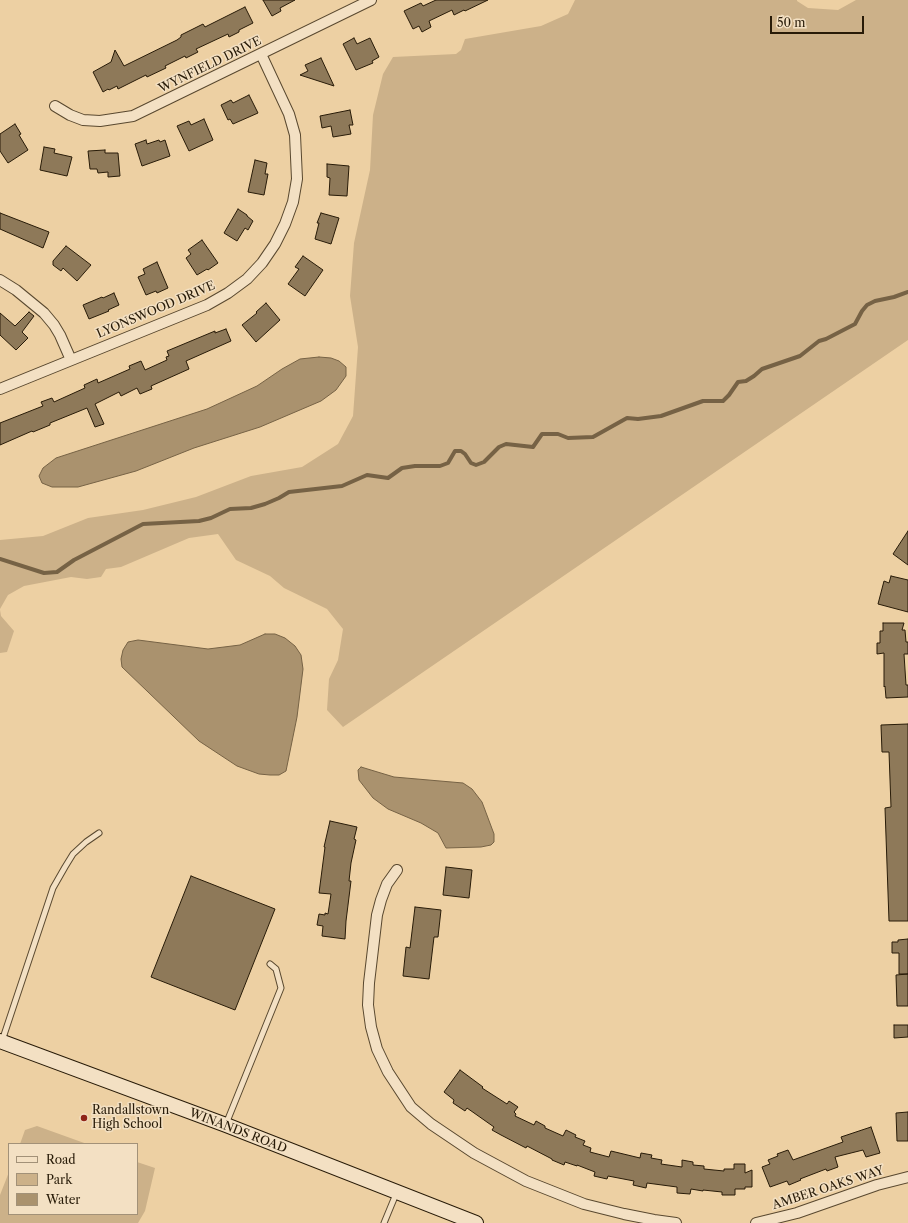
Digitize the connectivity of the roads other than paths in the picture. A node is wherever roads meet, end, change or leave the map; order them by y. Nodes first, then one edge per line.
1 (371, 0) edge
2 (261, 54) junction
3 (55, 106) dead end
4 (0, 280) edge
5 (71, 360) junction
6 (0, 389) edge
7 (99, 833) dead end
8 (397, 870) dead end
9 (270, 964) dead end
10 (1, 1041) edge
11 (226, 1125) junction
12 (908, 1177) edge
13 (396, 1193) junction
14 (384, 1223) edge
15 (476, 1223) edge
16 (676, 1223) edge
17 (756, 1223) edge

1 - 2 street, WYNFIELD DRIVE
2 - 3 street, WYNFIELD DRIVE
2 - 5 street, LYONSWOOD DRIVE
4 - 5 street
5 - 6 street, LYONSWOOD DRIVE
7 - 10 lane
8 - 16 street
9 - 11 lane
10 - 11 street, WINANDS ROAD
11 - 13 street, WINANDS ROAD
12 - 17 street, AMBER OAKS WAY
13 - 14 lane
13 - 15 street, WINANDS ROAD

